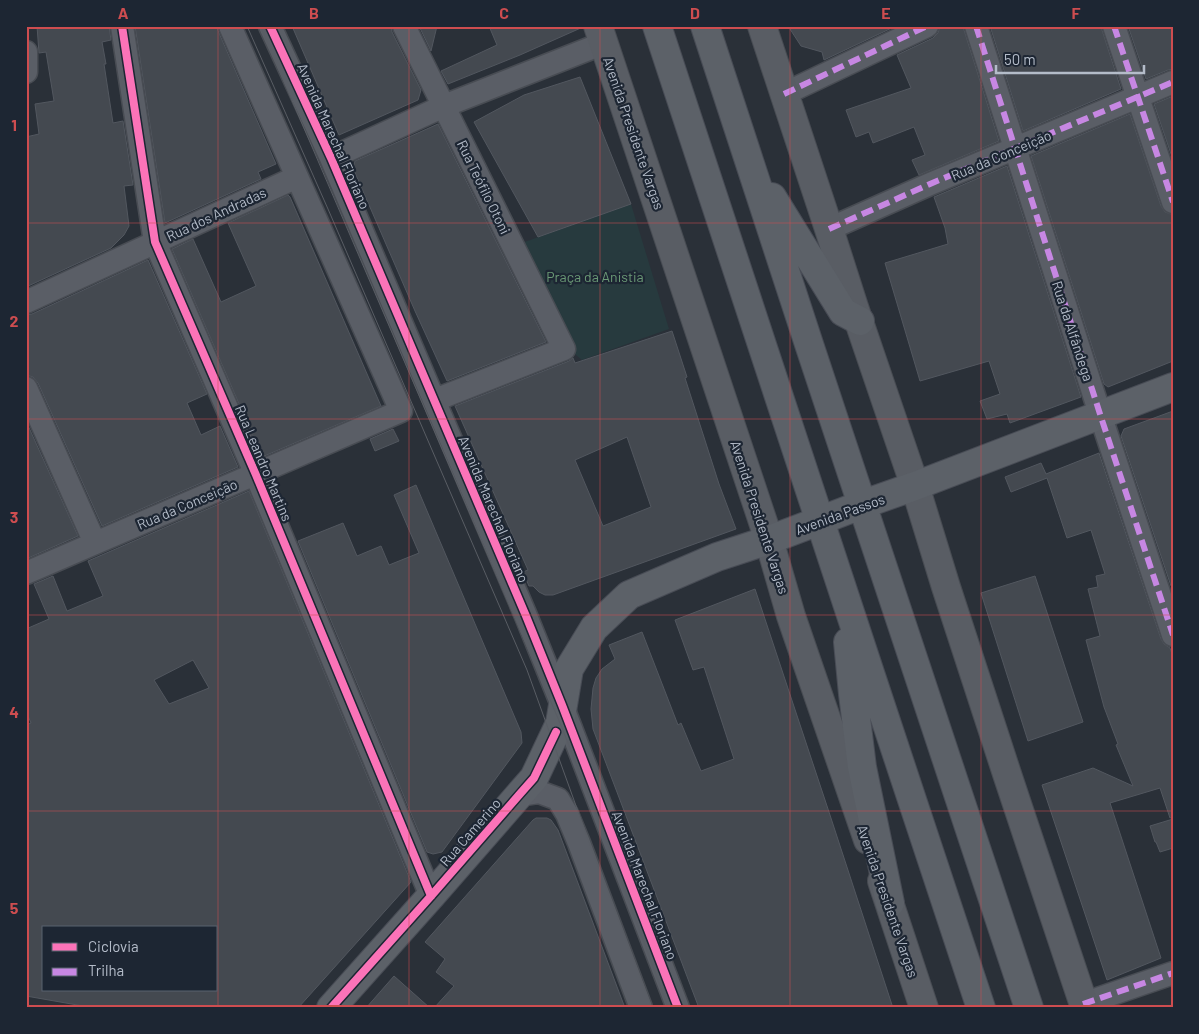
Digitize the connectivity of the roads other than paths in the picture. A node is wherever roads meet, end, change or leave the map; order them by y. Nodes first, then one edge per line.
1 (122, 26) edge
2 (230, 26) edge
3 (270, 26) edge
4 (404, 26) edge
5 (656, 26) edge
6 (705, 26) edge
7 (762, 26) edge
8 (927, 26) edge
9 (976, 26) edge
10 (1114, 26) edge
11 (601, 35) edge
12 (26, 52) edge
13 (26, 72) edge
14 (1173, 82) edge
15 (784, 94) junction
16 (1138, 97) junction
17 (444, 106) junction
18 (1014, 150) junction
19 (747, 155) junction
20 (331, 158) junction
21 (297, 177) junction
22 (1173, 202) edge
23 (829, 229) junction
24 (155, 242) junction
25 (26, 302) edge
26 (860, 321) junction
27 (1173, 387) edge
28 (26, 388) edge
29 (435, 400) junction
30 (1100, 414) junction
31 (256, 475) junction
32 (915, 486) junction
33 (861, 505) junction
34 (820, 521) junction
35 (769, 540) junction
36 (95, 543) junction
37 (26, 573) edge
38 (844, 596) junction
39 (1168, 601) edge
40 (1173, 635) edge
41 (562, 705) junction
42 (556, 732) joint
43 (519, 795) junction
44 (432, 896) junction
45 (890, 903) junction
46 (1173, 973) edge
47 (1084, 1006) edge
48 (331, 1008) edge
49 (641, 1008) edge
50 (678, 1008) edge
51 (924, 1008) edge
52 (980, 1008) edge
53 (1028, 1008) edge

1 - 24 street, Rua Leandro Martins
2 - 21 street
3 - 20 street, Avenida Marechal Floriano
4 - 17 street, Rua Teófilo Otoni
5 - 34 main road
6 - 19 main road
7 - 15 main road
8 - 15 street
9 - 18 street, Rua da Alfândega
10 - 16 street
11 - 17 street
11 - 35 main road, Avenida Presidente Vargas
12 - 13 street
14 - 16 street, Rua da Conceição
15 - 23 main road
16 - 18 street, Rua da Conceição
16 - 22 street
17 - 20 street
17 - 29 street, Rua Teófilo Otoni
18 - 23 street, Rua da Conceição
18 - 30 street, Rua da Alfândega
19 - 26 main road
19 - 33 main road
20 - 29 street, Avenida Marechal Floriano
21 - 24 street, Rua dos Andradas
21 - 31 street, Rua da Conceição
23 - 26 main road
24 - 25 street, Rua dos Andradas
24 - 31 street, Rua Leandro Martins
26 - 32 main road
27 - 30 main road, Avenida Passos
28 - 36 street
29 - 41 street, Avenida Marechal Floriano
30 - 32 main road, Avenida Passos
30 - 39 street, Rua da Alfândega
31 - 36 street, Rua da Conceição
31 - 44 street, Rua Leandro Martins
32 - 33 main road, Avenida Passos
32 - 47 main road
33 - 34 main road, Avenida Passos
33 - 53 main road
34 - 35 main road, Avenida Passos
34 - 38 main road
35 - 41 main road, Avenida Passos
35 - 45 main road, Avenida Presidente Vargas
36 - 37 street, Rua da Conceição
38 - 45 main road
38 - 52 main road
39 - 40 street, Rua da Alfândega
41 - 42 main road, Avenida Passos
41 - 50 street, Avenida Marechal Floriano
42 - 43 main road, Rua Camerino
43 - 44 main road, Rua Camerino
43 - 49 street
44 - 48 main road, Rua Camerino
45 - 51 main road, Avenida Presidente Vargas
46 - 47 street

